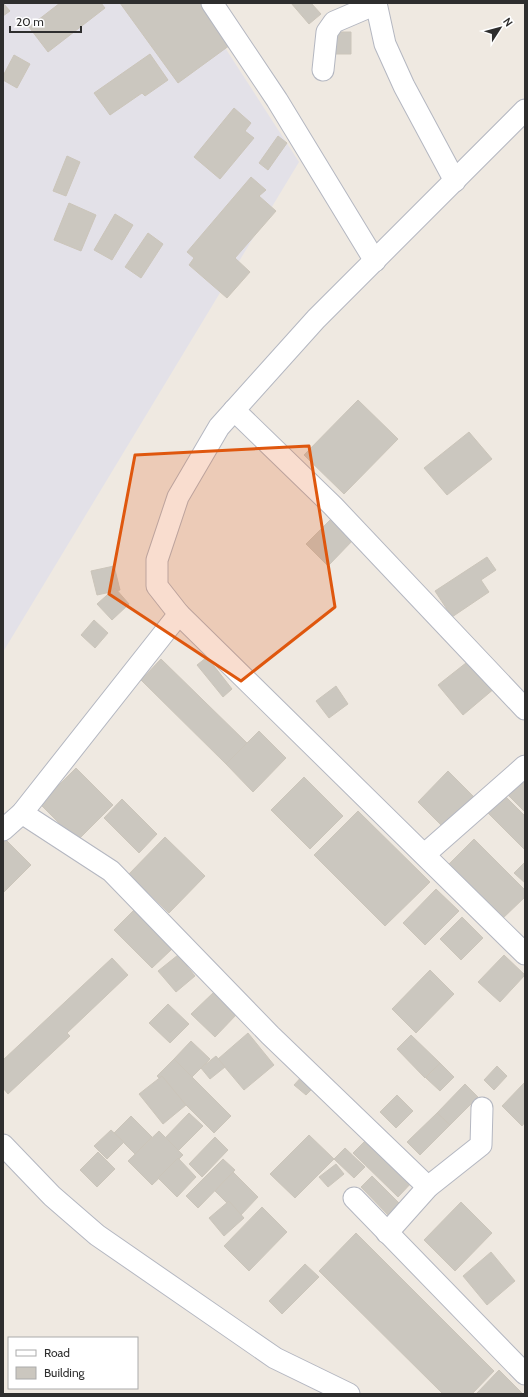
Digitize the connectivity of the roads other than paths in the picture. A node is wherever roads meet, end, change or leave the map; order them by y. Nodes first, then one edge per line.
1 (212, 3) edge
2 (376, 3) edge
3 (323, 70) dead end
4 (525, 110) edge
5 (455, 181) junction
6 (375, 261) junction
7 (234, 410) junction
8 (180, 614) junction
9 (525, 710) edge
10 (525, 766) edge
11 (22, 813) junction
12 (3, 830) edge
13 (425, 854) junction
14 (525, 954) edge
15 (482, 1108) dead end
16 (3, 1145) edge
17 (428, 1187) junction
18 (354, 1198) dead end
19 (387, 1233) junction
20 (525, 1374) edge
21 (348, 1394) edge

1 - 6 street
2 - 3 street
2 - 5 street
4 - 5 street
5 - 6 street
6 - 7 street
7 - 8 street
7 - 9 street
8 - 11 street
8 - 13 street
10 - 13 street
11 - 12 street
11 - 17 street
13 - 14 street
15 - 17 street
16 - 21 street
17 - 19 street
18 - 19 street
19 - 20 street

